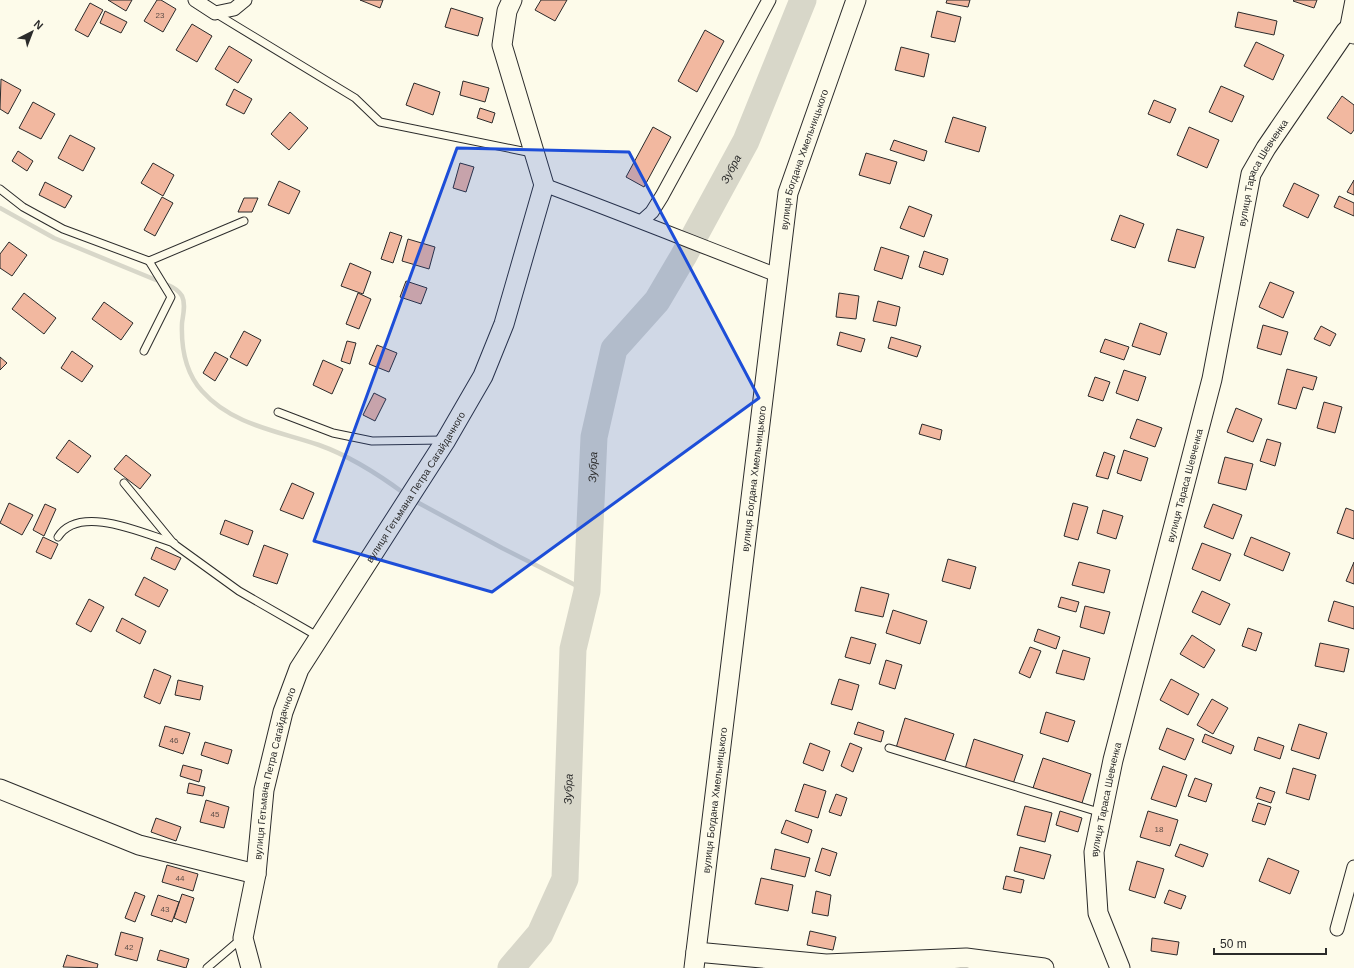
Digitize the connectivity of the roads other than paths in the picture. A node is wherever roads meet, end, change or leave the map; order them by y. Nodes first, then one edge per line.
1 (194, 0) edge
2 (245, 0) edge
3 (512, 0) edge
4 (769, 0) edge
5 (856, 0) edge
6 (1352, 0) edge
7 (215, 13) junction
8 (1350, 33) edge
9 (535, 154) junction
10 (544, 185) junction
11 (0, 188) edge
12 (244, 221) dead end
13 (642, 221) junction
14 (149, 262) junction
15 (777, 275) junction
16 (144, 351) dead end
17 (278, 412) dead end
18 (446, 440) junction
19 (124, 483) dead end
20 (58, 537) dead end
21 (174, 544) junction
22 (319, 637) junction
23 (889, 748) dead end
24 (0, 789) edge
25 (1102, 813) junction
26 (1354, 867) edge
27 (256, 874) junction
28 (1337, 929) dead end
29 (243, 938) junction
30 (695, 960) edge
31 (207, 968) edge
32 (251, 968) edge
33 (1044, 968) edge
34 (1120, 968) edge

1 - 7 street
2 - 7 street
3 - 9 street
4 - 13 street
5 - 15 street, вулиця Богдана Хмельницького
6 - 8 street
7 - 9 lane
8 - 25 street, вулиця Тараса Шевченка
9 - 10 street
10 - 13 street
10 - 18 street, вулиця Гетьмана Петра Сагайдачного
11 - 14 lane
12 - 14 lane
13 - 15 street
14 - 16 lane
15 - 30 street, вулиця Богдана Хмельницького
17 - 18 lane
18 - 22 street, вулиця Гетьмана Петра Сагайдачного
19 - 21 lane
20 - 21 lane
21 - 22 lane
22 - 27 street, вулиця Гетьмана Петра Сагайдачного
23 - 25 lane
24 - 27 street
25 - 34 street, вулиця Тараса Шевченка
26 - 28 street
27 - 29 street, вулиця Гетьмана Петра Сагайдачного
29 - 31 lane
29 - 32 street, вулиця Гетьмана Петра Сагайдачного
30 - 33 street

